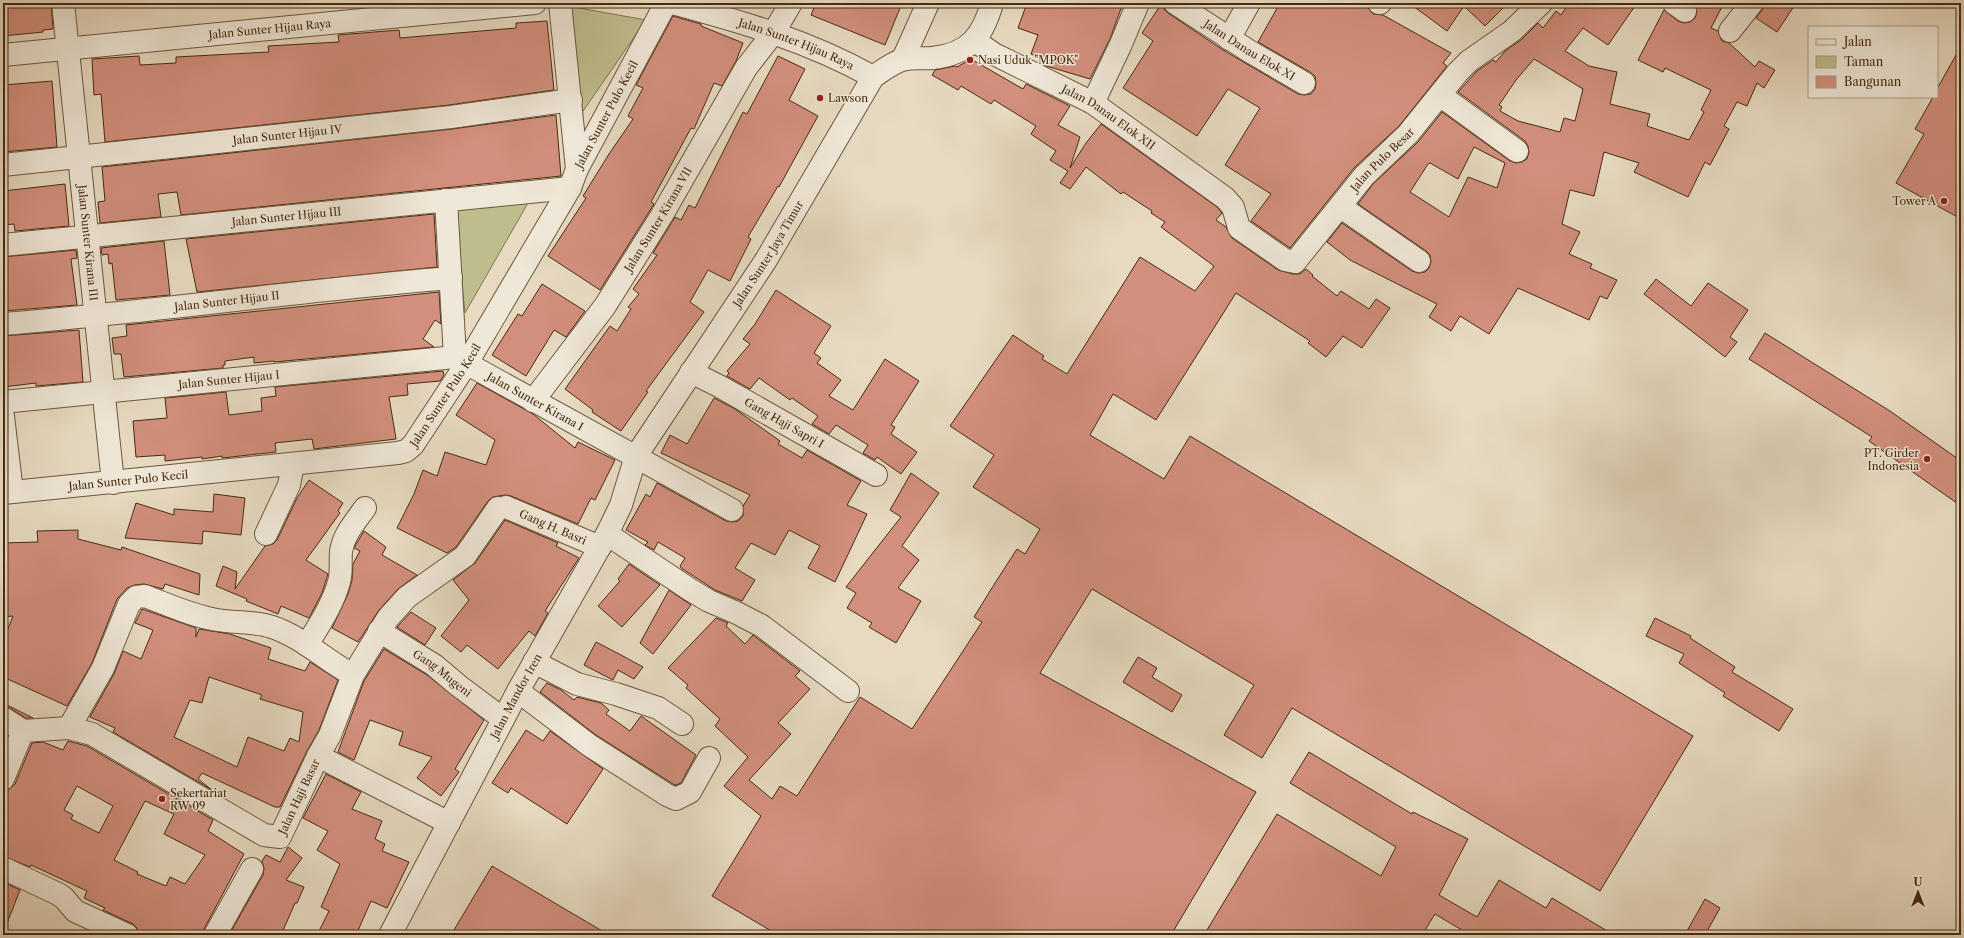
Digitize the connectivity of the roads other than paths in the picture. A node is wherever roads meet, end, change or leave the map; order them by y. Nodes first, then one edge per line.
1 (63, 3) edge
2 (536, 3) edge
3 (560, 3) edge
4 (666, 3) edge
5 (672, 3) edge
6 (791, 3) edge
7 (928, 3) edge
8 (992, 3) edge
9 (1138, 3) edge
10 (1175, 3) edge
11 (1249, 3) edge
12 (1541, 3) edge
13 (1752, 3) edge
14 (1730, 31) dead end
15 (774, 32) junction
16 (1229, 39) junction
17 (975, 40) junction
18 (67, 48) junction
19 (3, 55) edge
20 (903, 60) junction
21 (873, 77) junction
22 (1304, 83) dead end
23 (1440, 95) junction
24 (571, 100) junction
25 (1093, 103) junction
26 (1517, 151) dead end
27 (79, 158) junction
28 (3, 166) edge
29 (574, 178) junction
30 (446, 200) junction
31 (1341, 206) junction
32 (1233, 207) joint
33 (88, 238) junction
34 (3, 245) edge
35 (1419, 261) dead end
36 (451, 278) junction
37 (96, 316) junction
38 (3, 324) edge
39 (461, 360) junction
40 (690, 372) junction
41 (104, 391) junction
42 (533, 401) junction
43 (3, 402) edge
44 (3, 416) edge
45 (636, 456) junction
46 (292, 464) junction
47 (876, 475) dead end
48 (113, 483) junction
49 (8, 493) edge
50 (365, 508) dead end
51 (732, 510) dead end
52 (266, 534) dead end
53 (603, 540) junction
54 (379, 631) junction
55 (307, 645) junction
56 (534, 662) junction
57 (353, 675) junction
58 (518, 691) junction
59 (848, 691) dead end
60 (3, 718) edge
61 (503, 719) junction
62 (682, 724) dead end
63 (69, 728) junction
64 (23, 731) junction
65 (318, 756) junction
66 (709, 758) dead end
67 (3, 779) edge
68 (449, 823) junction
69 (3, 868) edge
70 (252, 869) dead end
71 (127, 935) edge
72 (215, 935) edge
73 (390, 935) edge

1 - 18 street, Jalan Sunter Kirana III
2 - 18 street, Jalan Sunter Hijau Raya
3 - 24 street
4 - 29 street, Jalan Sunter Pulo Kecil
5 - 15 street, Jalan Sunter Hijau Raya
6 - 15 street, Jalan Sunter Kirana VII
7 - 20 street
8 - 17 street
9 - 25 street
10 - 16 street, Jalan Danau Elok XI
11 - 16 street
12 - 23 street, Jalan Pulo Besar
13 - 14 street
15 - 21 street, Jalan Sunter Hijau Raya
15 - 42 street, Jalan Sunter Kirana VII
16 - 22 street, Jalan Danau Elok XI
17 - 20 street
17 - 25 street, Jalan Danau Elok XII
18 - 19 street, Jalan Sunter Hijau Raya
18 - 27 street, Jalan Sunter Kirana III
20 - 21 street
21 - 40 street, Jalan Sunter Jaya Timur
23 - 26 street
23 - 31 street, Jalan Pulo Besar
24 - 27 street, Jalan Sunter Hijau IV
24 - 29 street
25 - 32 street, Jalan Danau Elok XII
27 - 28 street, Jalan Sunter Hijau IV
27 - 33 street, Jalan Sunter Kirana III
29 - 30 street, Jalan Sunter Hijau III
29 - 39 street, Jalan Sunter Pulo Kecil
30 - 33 street, Jalan Sunter Hijau III
30 - 36 street
31 - 32 street, Jalan Pulo Besar
31 - 35 street
33 - 34 street, Jalan Sunter Hijau III
33 - 37 street, Jalan Sunter Kirana III
36 - 37 street, Jalan Sunter Hijau II
36 - 39 street
37 - 38 street, Jalan Sunter Hijau II
37 - 41 street, Jalan Sunter Kirana III
39 - 41 street, Jalan Sunter Hijau I
39 - 42 street, Jalan Sunter Kirana I
39 - 46 street, Jalan Sunter Pulo Kecil
40 - 45 street, Jalan Sunter Jaya Timur
40 - 47 street, Gang Haji Sapri I
41 - 43 street, Jalan Sunter Hijau I
41 - 48 street, Jalan Sunter Kirana III
42 - 45 street, Jalan Sunter Kirana I
44 - 49 street
45 - 51 street, Jalan Sunter Kirana I
45 - 53 street, Jalan Mandor Iren
46 - 48 street, Jalan Sunter Pulo Kecil
46 - 52 street
48 - 49 street, Jalan Sunter Pulo Kecil
50 - 55 street
53 - 54 street, Gang H. Basri
53 - 56 street, Jalan Mandor Iren
53 - 59 street, Gang H. Basri
54 - 57 street
54 - 61 street, Gang Mugeni
55 - 57 street
55 - 63 street
56 - 58 street, Jalan Mandor Iren
56 - 62 street
57 - 65 street
58 - 61 street, Jalan Mandor Iren
58 - 66 street
60 - 64 street
61 - 68 street, Jalan Mandor Iren
63 - 64 street, Jalan Haji Basar
63 - 65 street, Jalan Haji Basar
64 - 67 street
65 - 68 street, Jalan Haji Basar
68 - 73 street, Jalan Mandor Iren
69 - 71 street
70 - 72 street

